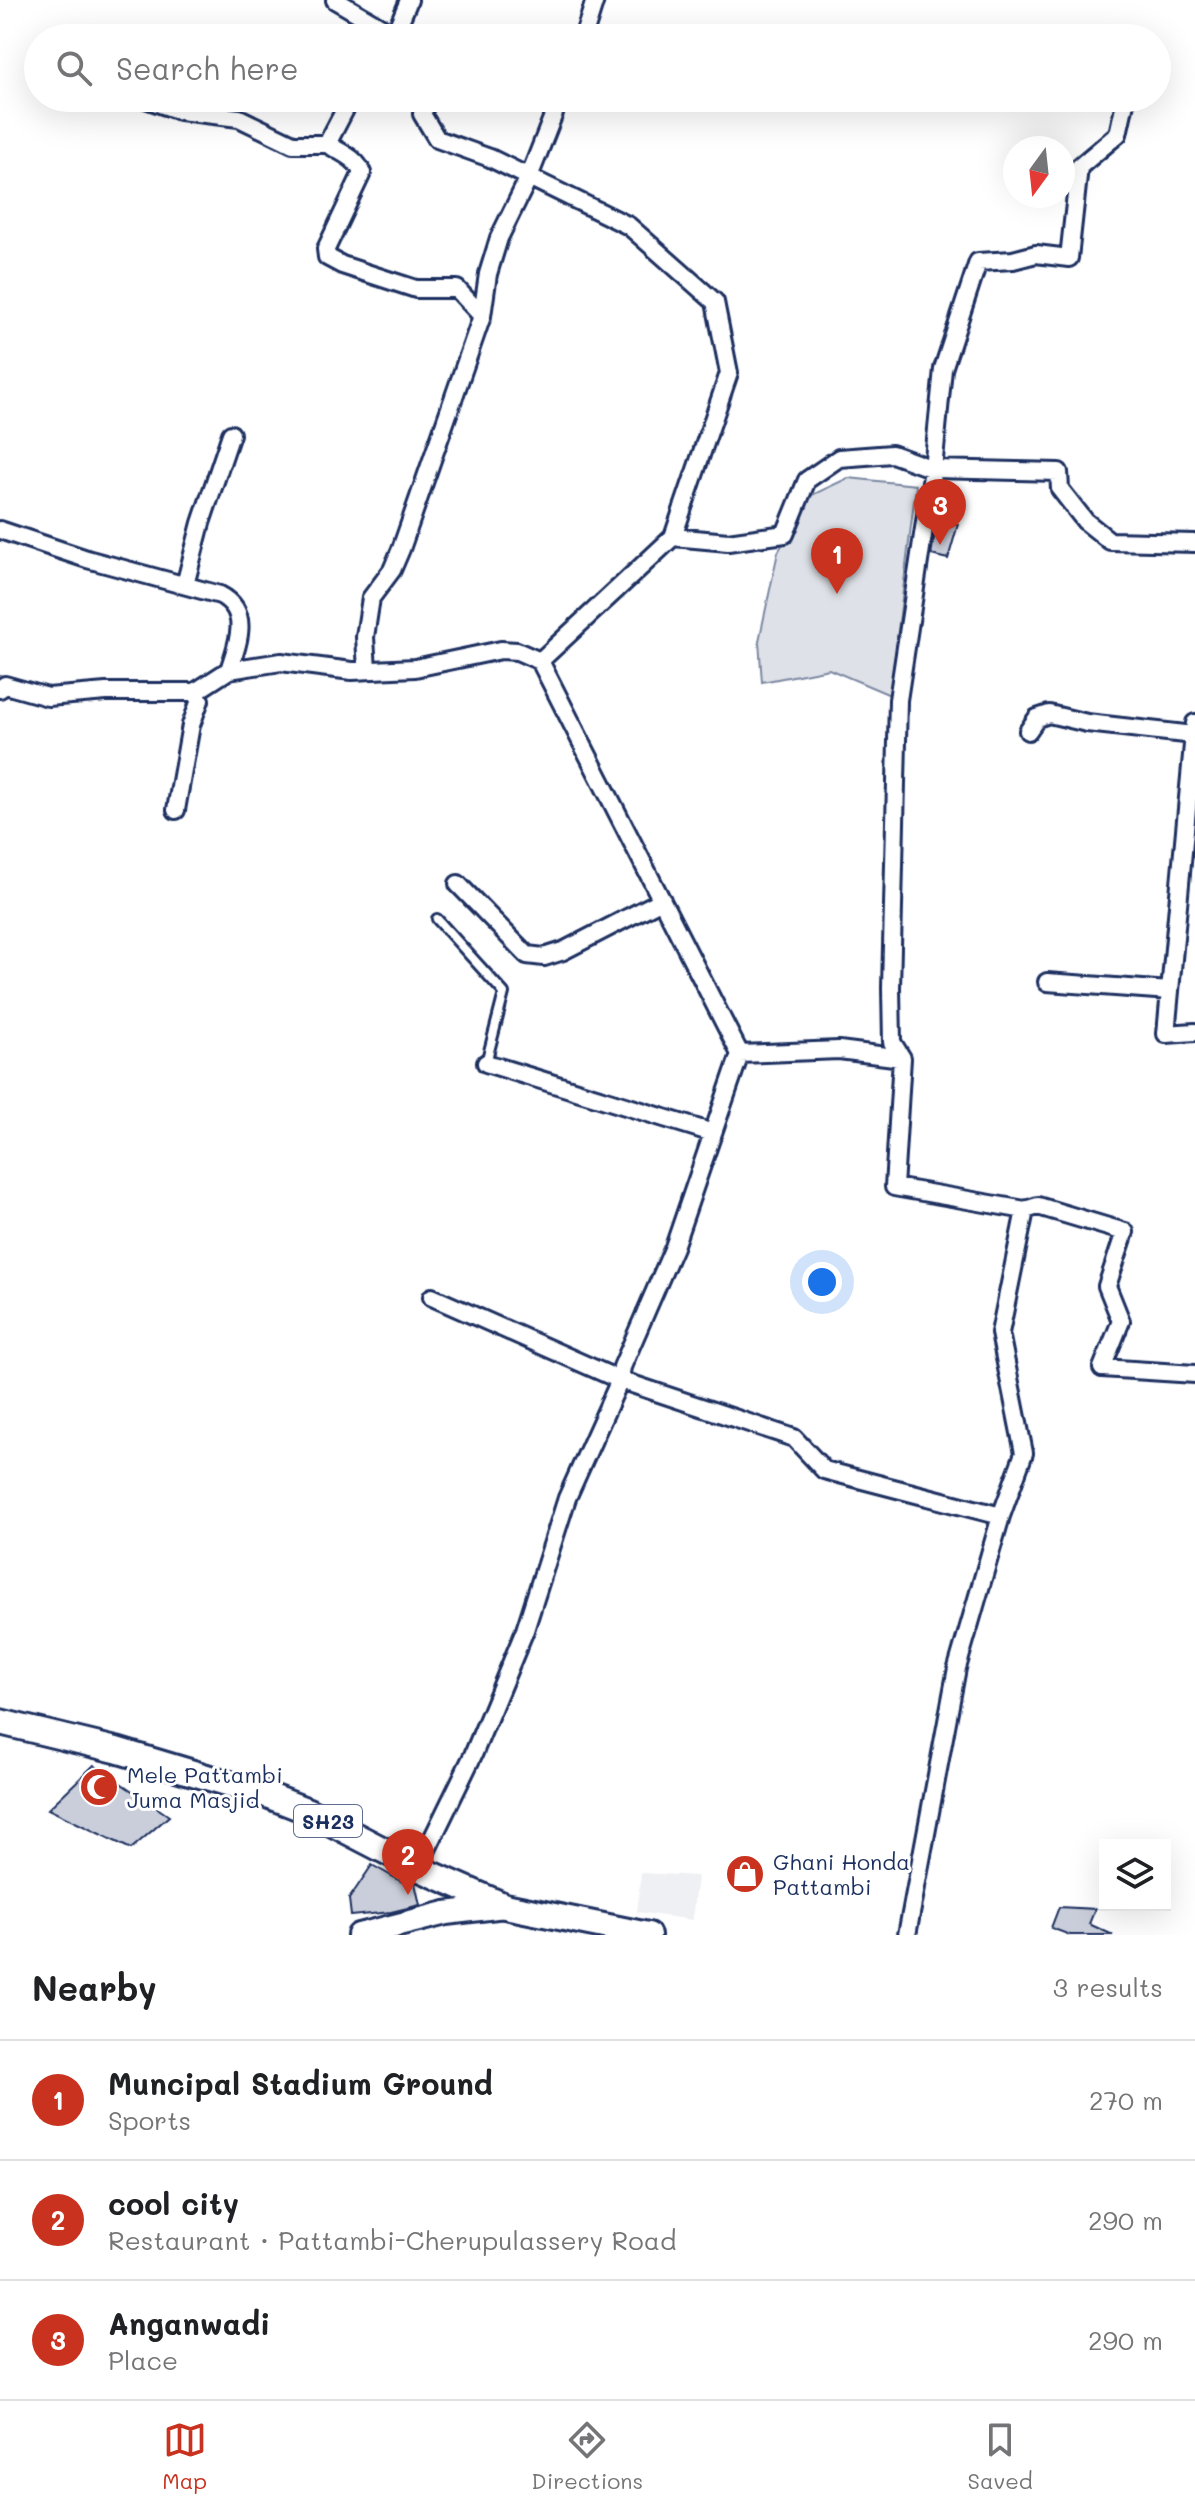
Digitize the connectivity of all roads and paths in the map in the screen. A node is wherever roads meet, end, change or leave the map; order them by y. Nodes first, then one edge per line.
1 (335, 0) edge
2 (409, 0) edge
3 (595, 0) edge
4 (375, 24) edge
5 (401, 24) edge
6 (587, 24) edge
7 (188, 112) edge
8 (344, 112) edge
9 (423, 112) edge
10 (555, 112) edge
11 (1123, 112) edge
12 (327, 144) junction
13 (529, 177) junction
14 (482, 316) junction
15 (231, 434) dead end
16 (933, 469) junction
17 (0, 530) edge
18 (673, 537) junction
19 (1195, 543) edge
20 (185, 585) junction
21 (540, 661) junction
22 (229, 670) junction
23 (367, 670) junction
24 (0, 689) edge
25 (195, 692) junction
26 (1195, 723) edge
27 (1028, 731) dead end
28 (1194, 735) edge
29 (176, 810) dead end
30 (458, 884) dead end
31 (662, 900) junction
32 (437, 919) dead end
33 (1047, 982) dead end
34 (1170, 991) junction
35 (1195, 1032) edge
36 (740, 1054) junction
37 (902, 1058) junction
38 (486, 1063) joint
39 (713, 1133) junction
40 (1025, 1210) junction
41 (432, 1297) dead end
42 (1195, 1374) edge
43 (620, 1380) junction
44 (1001, 1516) junction
45 (0, 1722) edge
46 (418, 1868) junction
47 (505, 1906) junction
48 (359, 1935) edge
49 (648, 1935) edge
50 (907, 1935) edge

1 - 4 street
2 - 5 street
3 - 6 street
7 - 12 street
8 - 12 street
9 - 13 street
10 - 13 street
11 - 16 street
12 - 14 street
13 - 14 street
13 - 18 street
14 - 23 street
15 - 20 street
16 - 18 street
16 - 19 street
16 - 37 street
17 - 20 street
18 - 21 street
20 - 22 street
21 - 23 street
21 - 31 street
22 - 23 street
22 - 25 street
24 - 25 street
25 - 29 street
26 - 28 street
27 - 28 street
28 - 34 street
30 - 31 street
31 - 36 street
32 - 38 lane
33 - 34 street
34 - 35 street
36 - 37 street
36 - 39 street
37 - 40 street
38 - 39 street
39 - 43 street
40 - 42 street
40 - 44 street
41 - 43 street
43 - 44 street
43 - 46 street
44 - 50 street
45 - 46 main road, SH23
46 - 47 main road, SH23
47 - 48 main road
47 - 49 main road, SH23

